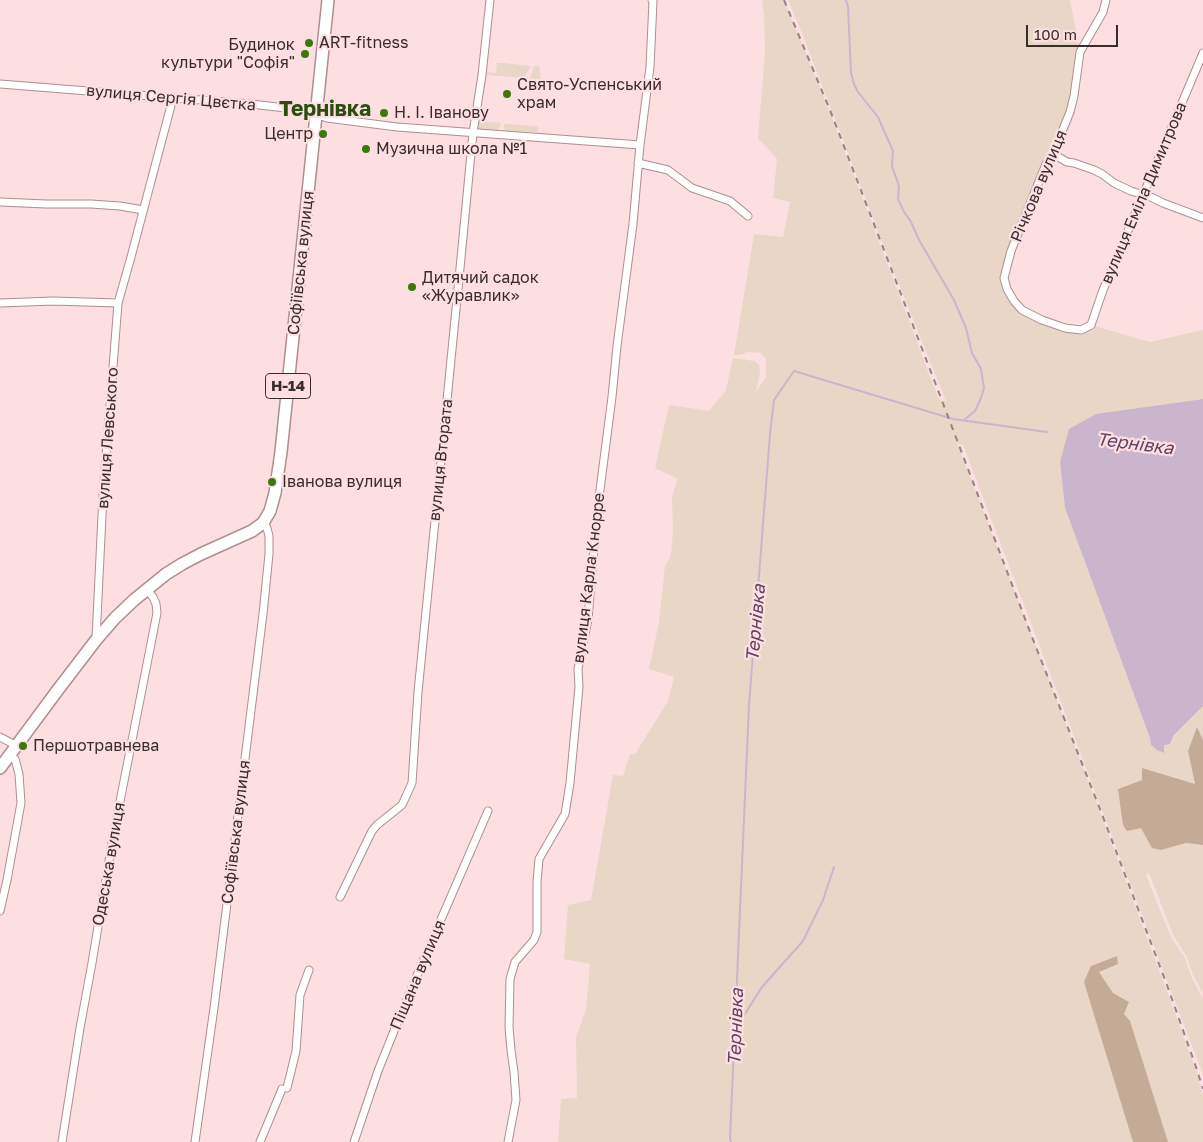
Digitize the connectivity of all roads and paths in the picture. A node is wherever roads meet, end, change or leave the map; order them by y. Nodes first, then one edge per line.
1 (328, 0) edge
2 (490, 0) edge
3 (652, 0) edge
4 (1106, 0) edge
5 (1203, 53) edge
6 (0, 84) edge
7 (173, 98) junction
8 (317, 114) junction
9 (473, 133) junction
10 (640, 145) junction
11 (1055, 156) junction
12 (638, 163) junction
13 (1144, 195) junction
14 (0, 202) edge
15 (143, 210) junction
16 (748, 216) dead end
17 (1203, 218) edge
18 (0, 303) edge
19 (118, 303) junction
20 (1082, 330) joint
21 (263, 523) junction
22 (146, 589) junction
23 (96, 640) junction
24 (0, 736) edge
25 (18, 746) junction
26 (12, 758) junction
27 (0, 768) edge
28 (488, 811) dead end
29 (340, 897) dead end
30 (0, 911) edge
31 (309, 970) dead end
32 (62, 1142) edge
33 (194, 1142) edge
34 (260, 1142) edge
35 (354, 1142) edge
36 (508, 1142) edge

1 - 8 main road, Софіївська вулиця / Н-14
2 - 9 street, вулиця Втората
3 - 10 street, вулиця Карла Кнорре
4 - 11 street, Річкова вулиця
5 - 13 street, вулиця Еміла Димитрова
6 - 7 street, вулиця Сергія Цвєтка
7 - 8 street, вулиця Сергія Цвєтка
7 - 15 street, вулиця Левського
8 - 9 street, вулиця Сергія Цвєтка
8 - 21 main road, Софіївська вулиця / Н-14
9 - 10 street, вулиця Сергія Цвєтка
9 - 29 street, вулиця Втората
10 - 12 street, вулиця Карла Кнорре
11 - 13 street
11 - 20 street, Річкова вулиця
12 - 16 street
12 - 36 street, вулиця Карла Кнорре
13 - 17 street
13 - 20 street, вулиця Еміла Димитрова
14 - 15 street
15 - 19 street, вулиця Левського
18 - 19 street
19 - 23 street, вулиця Левського
21 - 22 main road
21 - 33 street, Софіївська вулиця
22 - 23 main road
22 - 32 street, Одеська вулиця
23 - 25 main road
24 - 25 street
25 - 26 main road
26 - 27 main road
26 - 30 street
28 - 35 street, Піщана вулиця
31 - 34 street

